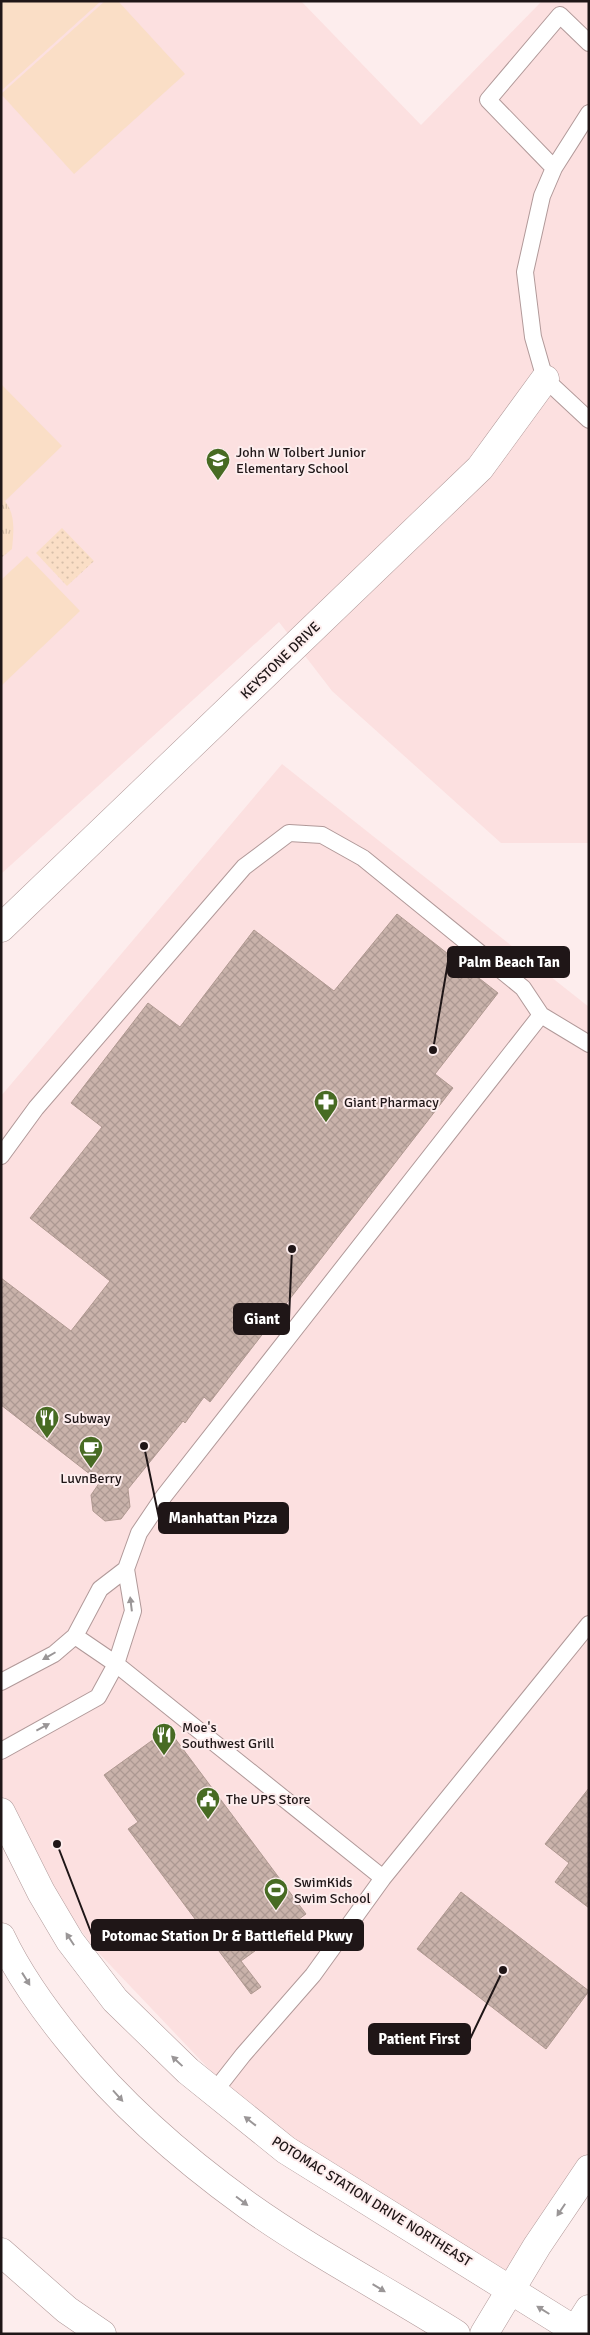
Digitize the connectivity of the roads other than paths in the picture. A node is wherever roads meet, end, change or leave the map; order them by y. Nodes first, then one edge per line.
1 (589, 43) edge
2 (589, 113) edge
3 (554, 168) junction
4 (545, 379) junction
5 (589, 420) edge
6 (1, 928) edge
7 (541, 1015) junction
8 (589, 1044) edge
9 (1, 1156) edge
10 (126, 1568) junction
11 (589, 1624) edge
12 (75, 1636) junction
13 (116, 1664) junction
14 (1, 1682) edge
15 (1, 1751) edge
16 (1, 1812) edge
17 (383, 1878) junction
18 (1, 1937) edge
19 (214, 2092) junction
20 (589, 2169) edge
21 (1, 2252) edge
22 (511, 2290) junction
23 (580, 2327) edge
24 (102, 2334) edge
25 (456, 2334) edge
26 (484, 2334) edge

1 - 3 lane
2 - 3 lane
3 - 4 lane
4 - 5 lane
4 - 6 street, KEYSTONE DRIVE
7 - 8 lane
7 - 9 lane
7 - 10 lane
10 - 12 lane
13 -> 10 lane
11 - 17 lane
12 - 13 lane
12 -> 14 lane
15 -> 13 lane
13 - 17 lane
19 -> 16 street, POTOMAC STATION DRIVE NORTHEAST
17 - 19 lane
18 -> 25 street
22 -> 19 street, POTOMAC STATION DRIVE NORTHEAST
20 -> 22 street
21 - 24 street
23 -> 22 street, POTOMAC STATION DRIVE NORTHEAST
22 - 26 street

